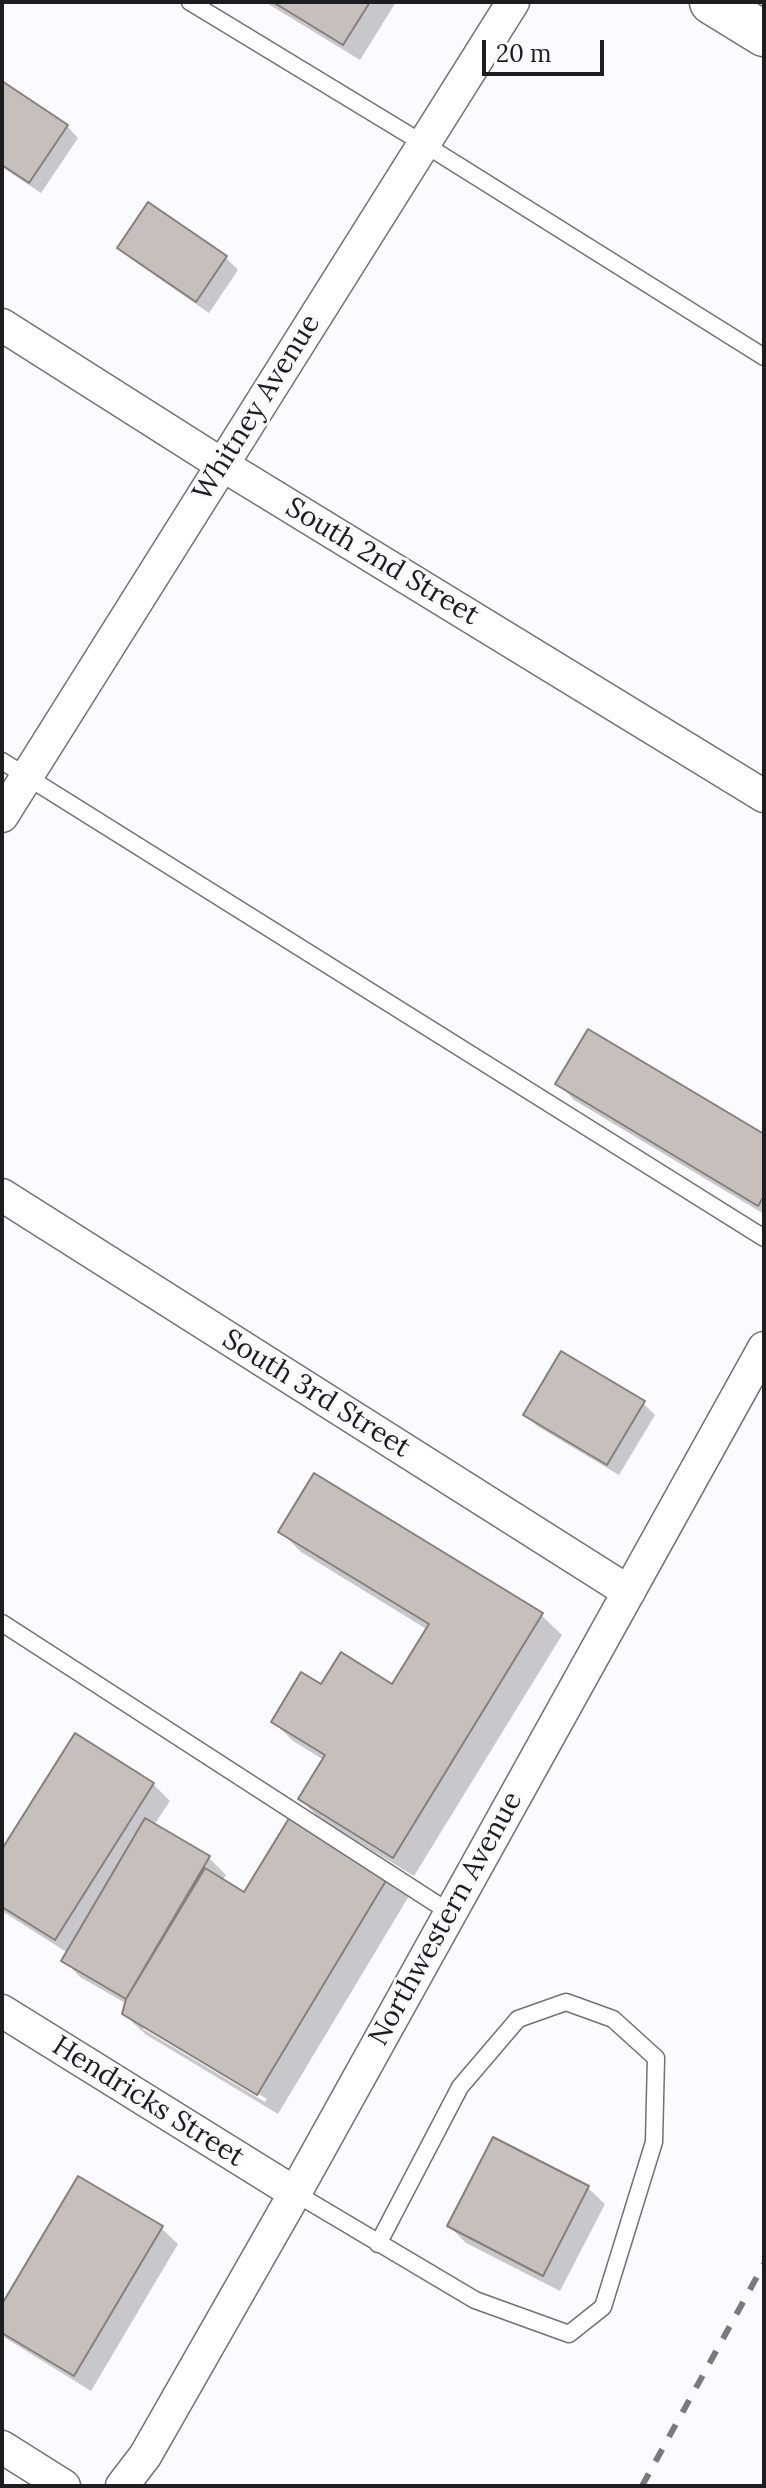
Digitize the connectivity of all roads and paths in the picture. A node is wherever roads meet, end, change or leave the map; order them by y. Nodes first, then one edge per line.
1 (190, 2) edge
2 (513, 2) edge
3 (712, 2) edge
4 (764, 34) edge
5 (424, 144) junction
6 (2, 325) edge
7 (764, 357) edge
8 (221, 464) junction
9 (14, 769) edge
10 (764, 796) edge
11 (2, 816) edge
12 (2, 1195) edge
13 (764, 1238) edge
14 (764, 1348) edge
15 (629, 1592) junction
16 (2, 1623) edge
17 (449, 1912) junction
18 (2, 2011) edge
19 (295, 2193) junction
20 (378, 2244) junction
21 (2, 2447) edge
22 (64, 2486) edge
23 (122, 2486) edge

1 - 5 lane
2 - 5 street, Whitney Avenue
3 - 4 main road
5 - 7 lane
5 - 8 street, Whitney Avenue
6 - 8 street, South 2nd Street
8 - 9 street, Whitney Avenue
8 - 10 street, South 2nd Street
9 - 11 street, Whitney Avenue
9 - 13 lane
12 - 15 street, South 3rd Street
14 - 15 street, Northwestern Avenue
15 - 17 street, Northwestern Avenue
16 - 17 lane
17 - 19 street, Northwestern Avenue
18 - 19 street, Hendricks Street
19 - 20 lane
19 - 23 street, Northwestern Avenue
20 - 20 lane
21 - 22 street

